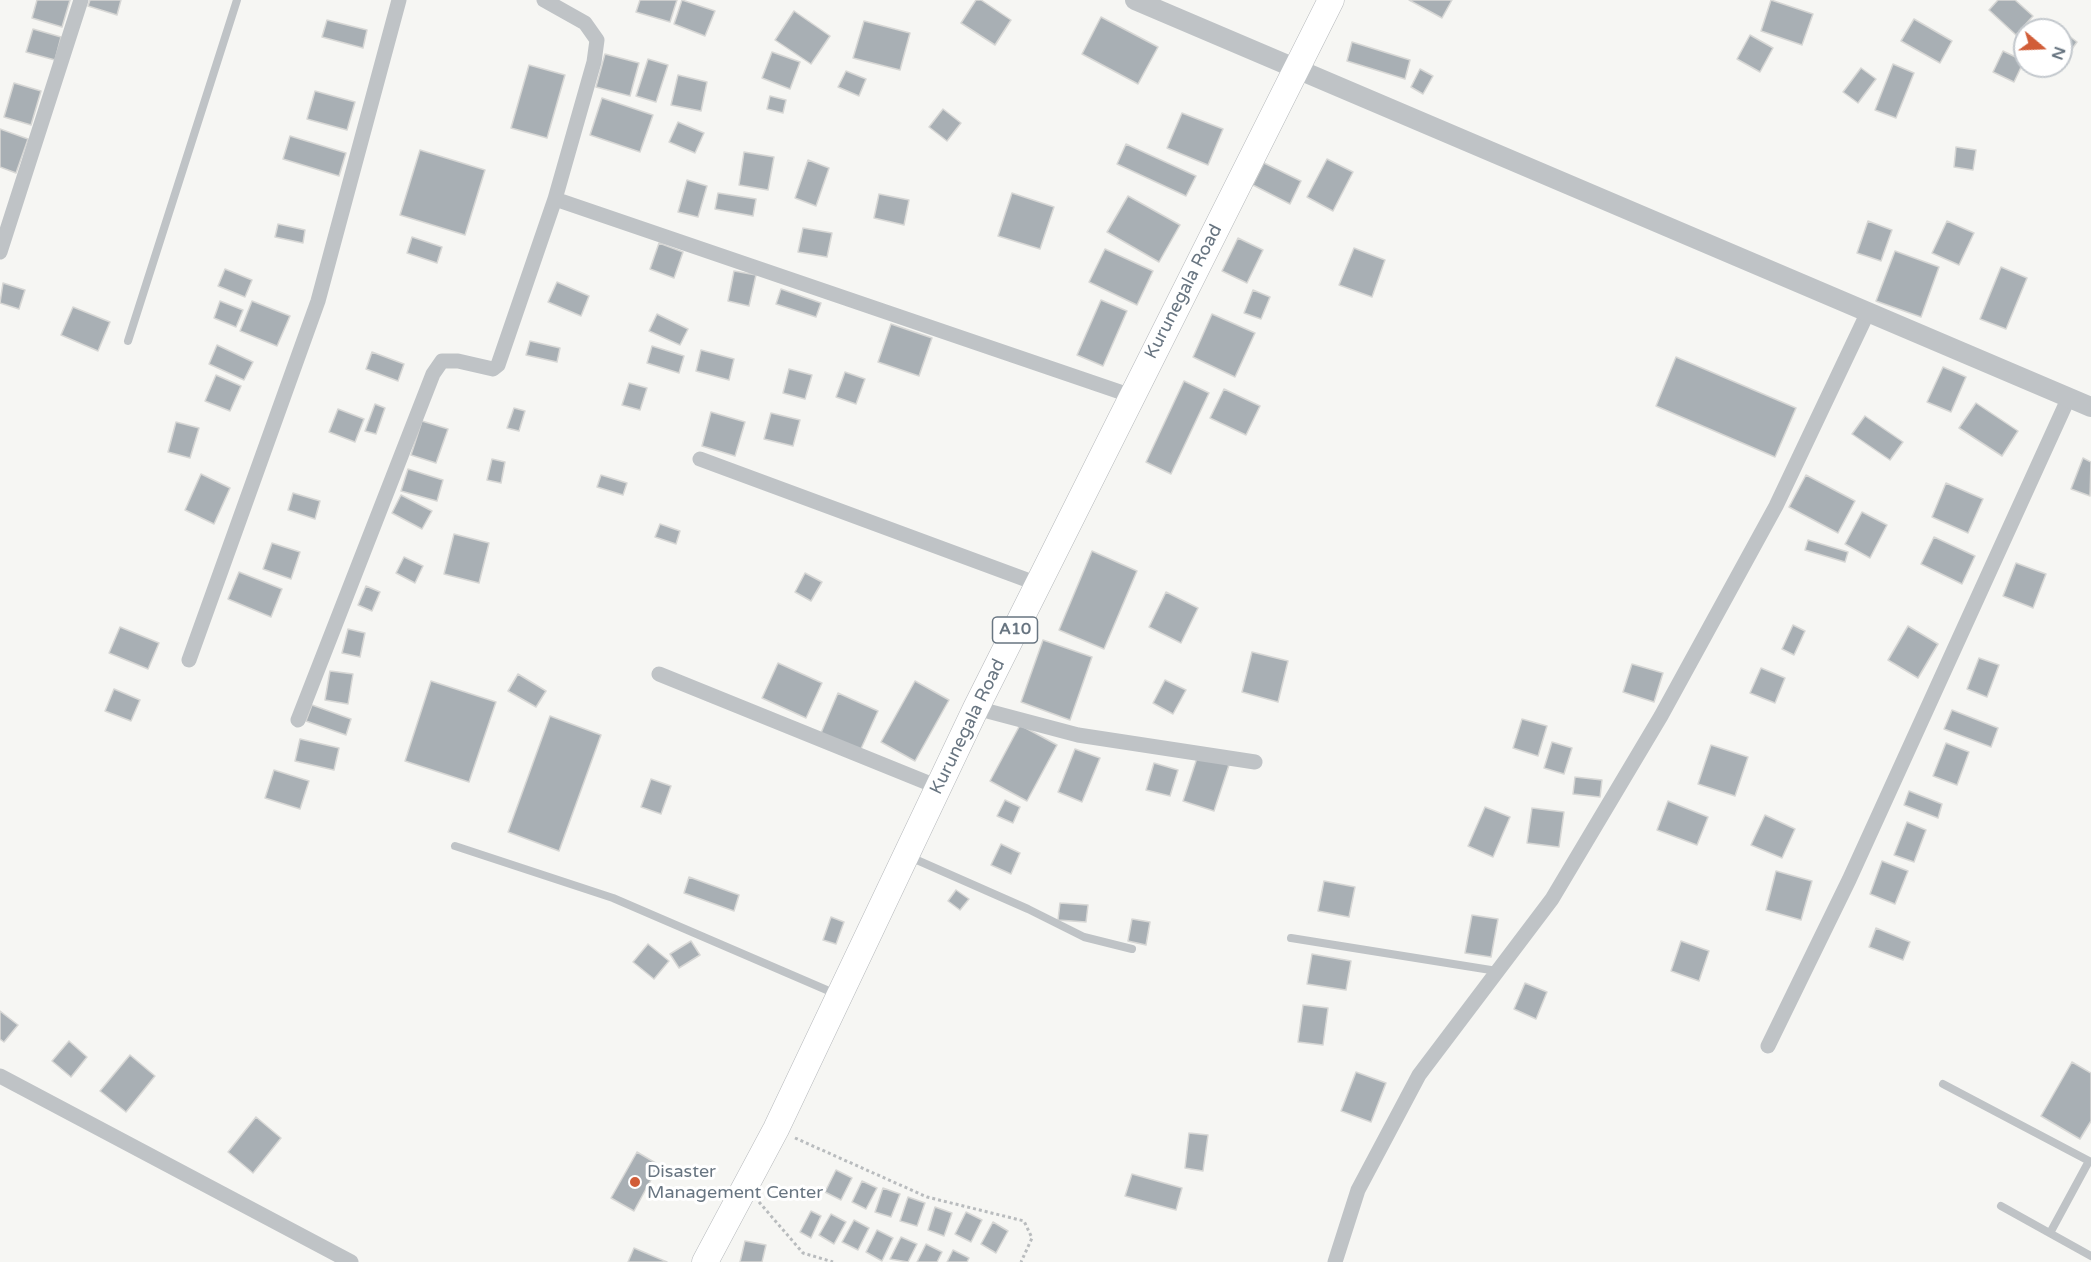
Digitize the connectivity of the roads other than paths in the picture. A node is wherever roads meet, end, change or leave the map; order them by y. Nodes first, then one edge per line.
1 (81, 0) edge
2 (237, 0) edge
3 (399, 0) edge
4 (545, 0) edge
5 (1135, 0) edge
6 (1331, 0) edge
7 (1296, 70) junction
8 (555, 199) junction
9 (0, 252) edge
10 (1868, 312) junction
11 (128, 341) dead end
12 (1132, 396) junction
13 (2069, 397) junction
14 (2091, 406) edge
15 (700, 459) dead end
16 (1038, 584) junction
17 (189, 660) dead end
18 (659, 674) dead end
19 (976, 708) junction
20 (298, 720) dead end
21 (1256, 762) dead end
22 (938, 787) junction
23 (455, 846) dead end
24 (906, 855) junction
25 (1291, 938) dead end
26 (1132, 949) dead end
27 (1497, 972) junction
28 (839, 996) junction
29 (1768, 1046) dead end
30 (0, 1076) edge
31 (1943, 1084) dead end
32 (2090, 1162) edge
33 (2001, 1206) dead end
34 (2050, 1233) junction
35 (2091, 1256) edge
36 (351, 1262) edge
37 (705, 1262) edge
38 (1335, 1262) edge

1 - 9 street
2 - 11 lane
3 - 17 street
4 - 8 street
5 - 7 street
6 - 7 highway, Kurunegala Road / A10
7 - 10 street
7 - 12 highway, Kurunegala Road / A10
8 - 12 street
8 - 20 street
10 - 13 street
10 - 27 street
12 - 16 highway, Kurunegala Road / A10
13 - 14 street
13 - 29 street
15 - 16 street
16 - 19 highway, Kurunegala Road / A10
18 - 22 street
19 - 21 street
19 - 22 highway, Kurunegala Road / A10
22 - 24 highway, Kurunegala Road / A10
23 - 28 lane
24 - 26 lane
24 - 28 highway, Kurunegala Road / A10
25 - 27 lane
27 - 38 street
28 - 37 highway, Kurunegala Road / A10
30 - 36 street
31 - 32 lane
32 - 34 lane
33 - 34 lane
34 - 35 lane

